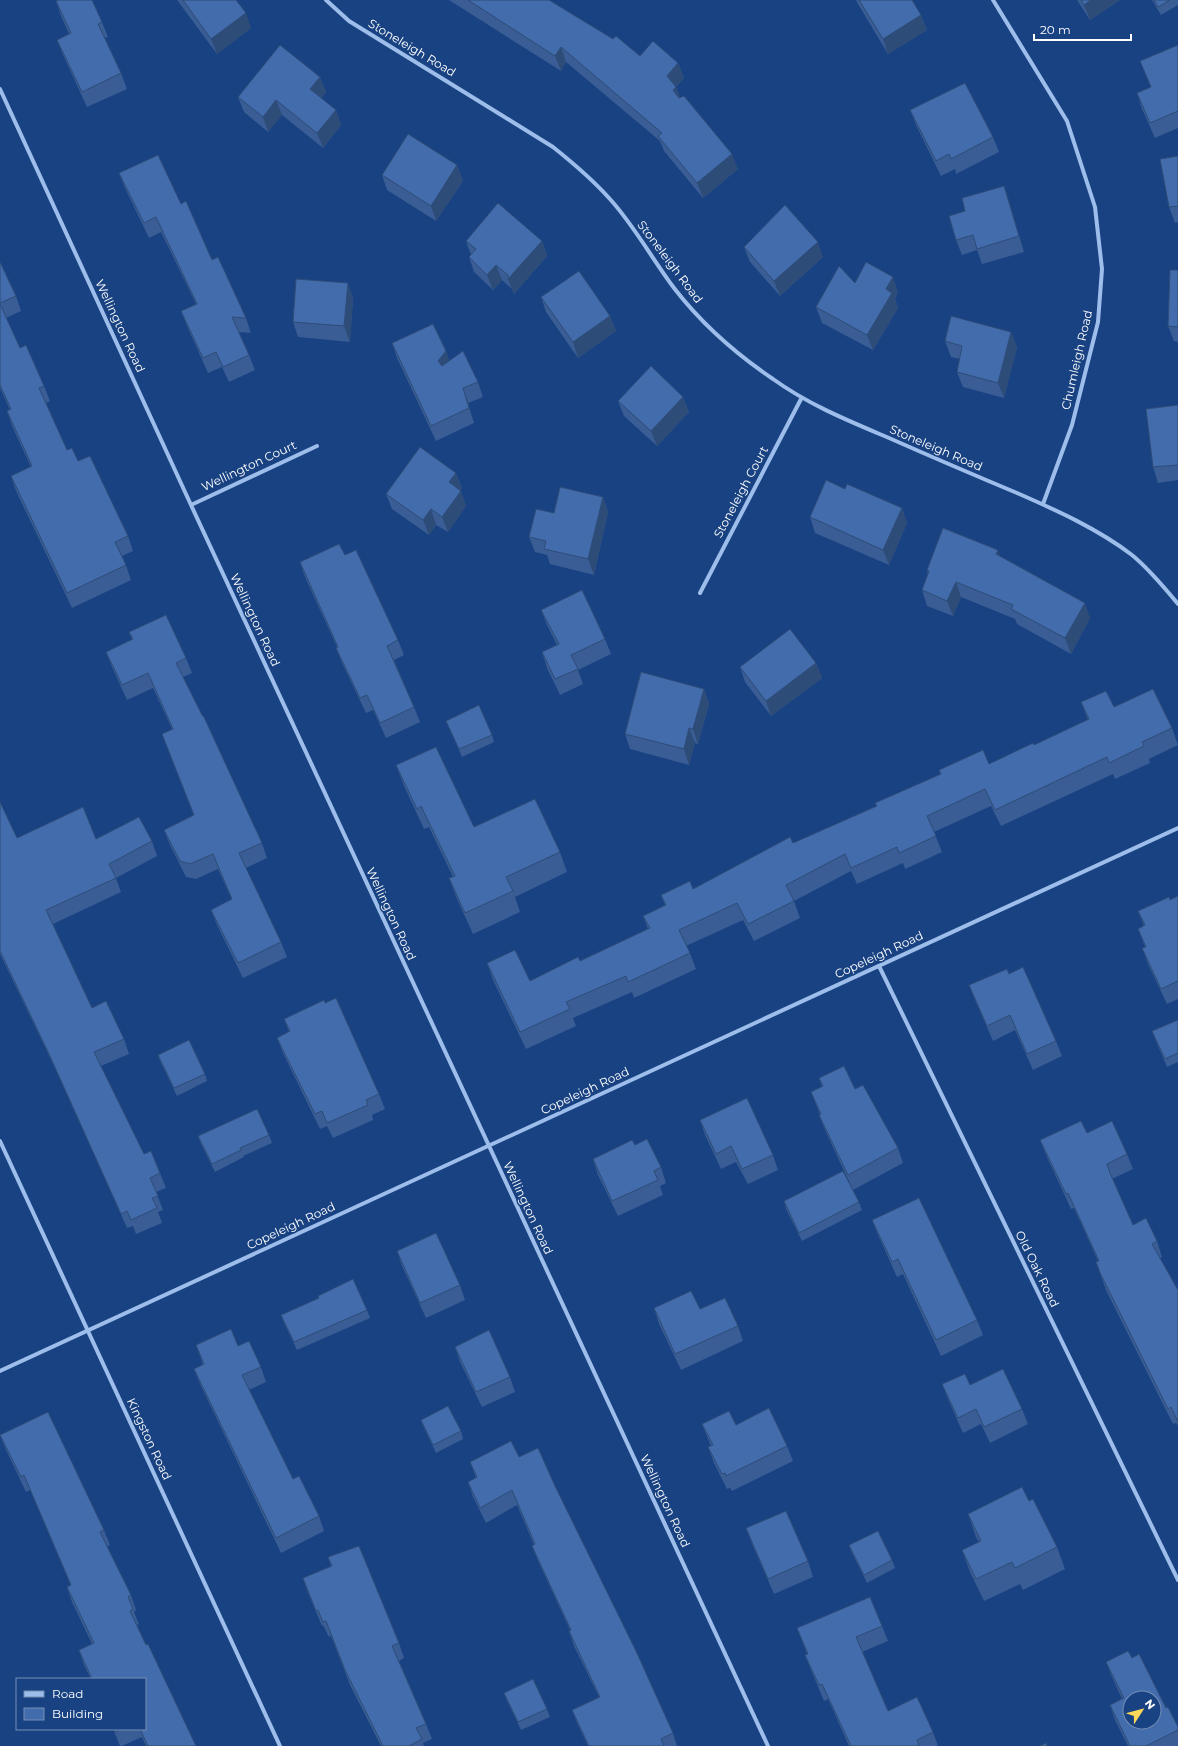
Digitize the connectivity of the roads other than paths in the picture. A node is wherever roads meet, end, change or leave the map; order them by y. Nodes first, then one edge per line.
1 (326, 0) edge
2 (993, 0) edge
3 (0, 89) edge
4 (801, 399) junction
5 (316, 446) dead end
6 (1043, 504) junction
7 (191, 505) junction
8 (700, 593) dead end
9 (1178, 604) edge
10 (1178, 828) edge
11 (879, 966) junction
12 (0, 1141) edge
13 (488, 1146) junction
14 (88, 1331) junction
15 (0, 1371) edge
16 (1178, 1580) edge
17 (280, 1746) edge
18 (768, 1746) edge

1 - 4 street, Stoneleigh Road
2 - 6 street, Chumleigh Road
3 - 7 street, Wellington Road
4 - 6 street, Stoneleigh Road
4 - 8 street, Stoneleigh Court
5 - 7 street, Wellington Court
6 - 9 street, Stoneleigh Road
7 - 13 street, Wellington Road
10 - 11 street, Copeleigh Road
11 - 13 street, Copeleigh Road
11 - 16 street, Old Oak Road
12 - 14 street, Kingston Road
13 - 14 street, Copeleigh Road
13 - 18 street, Wellington Road
14 - 15 street, Copeleigh Road
14 - 17 street, Kingston Road

